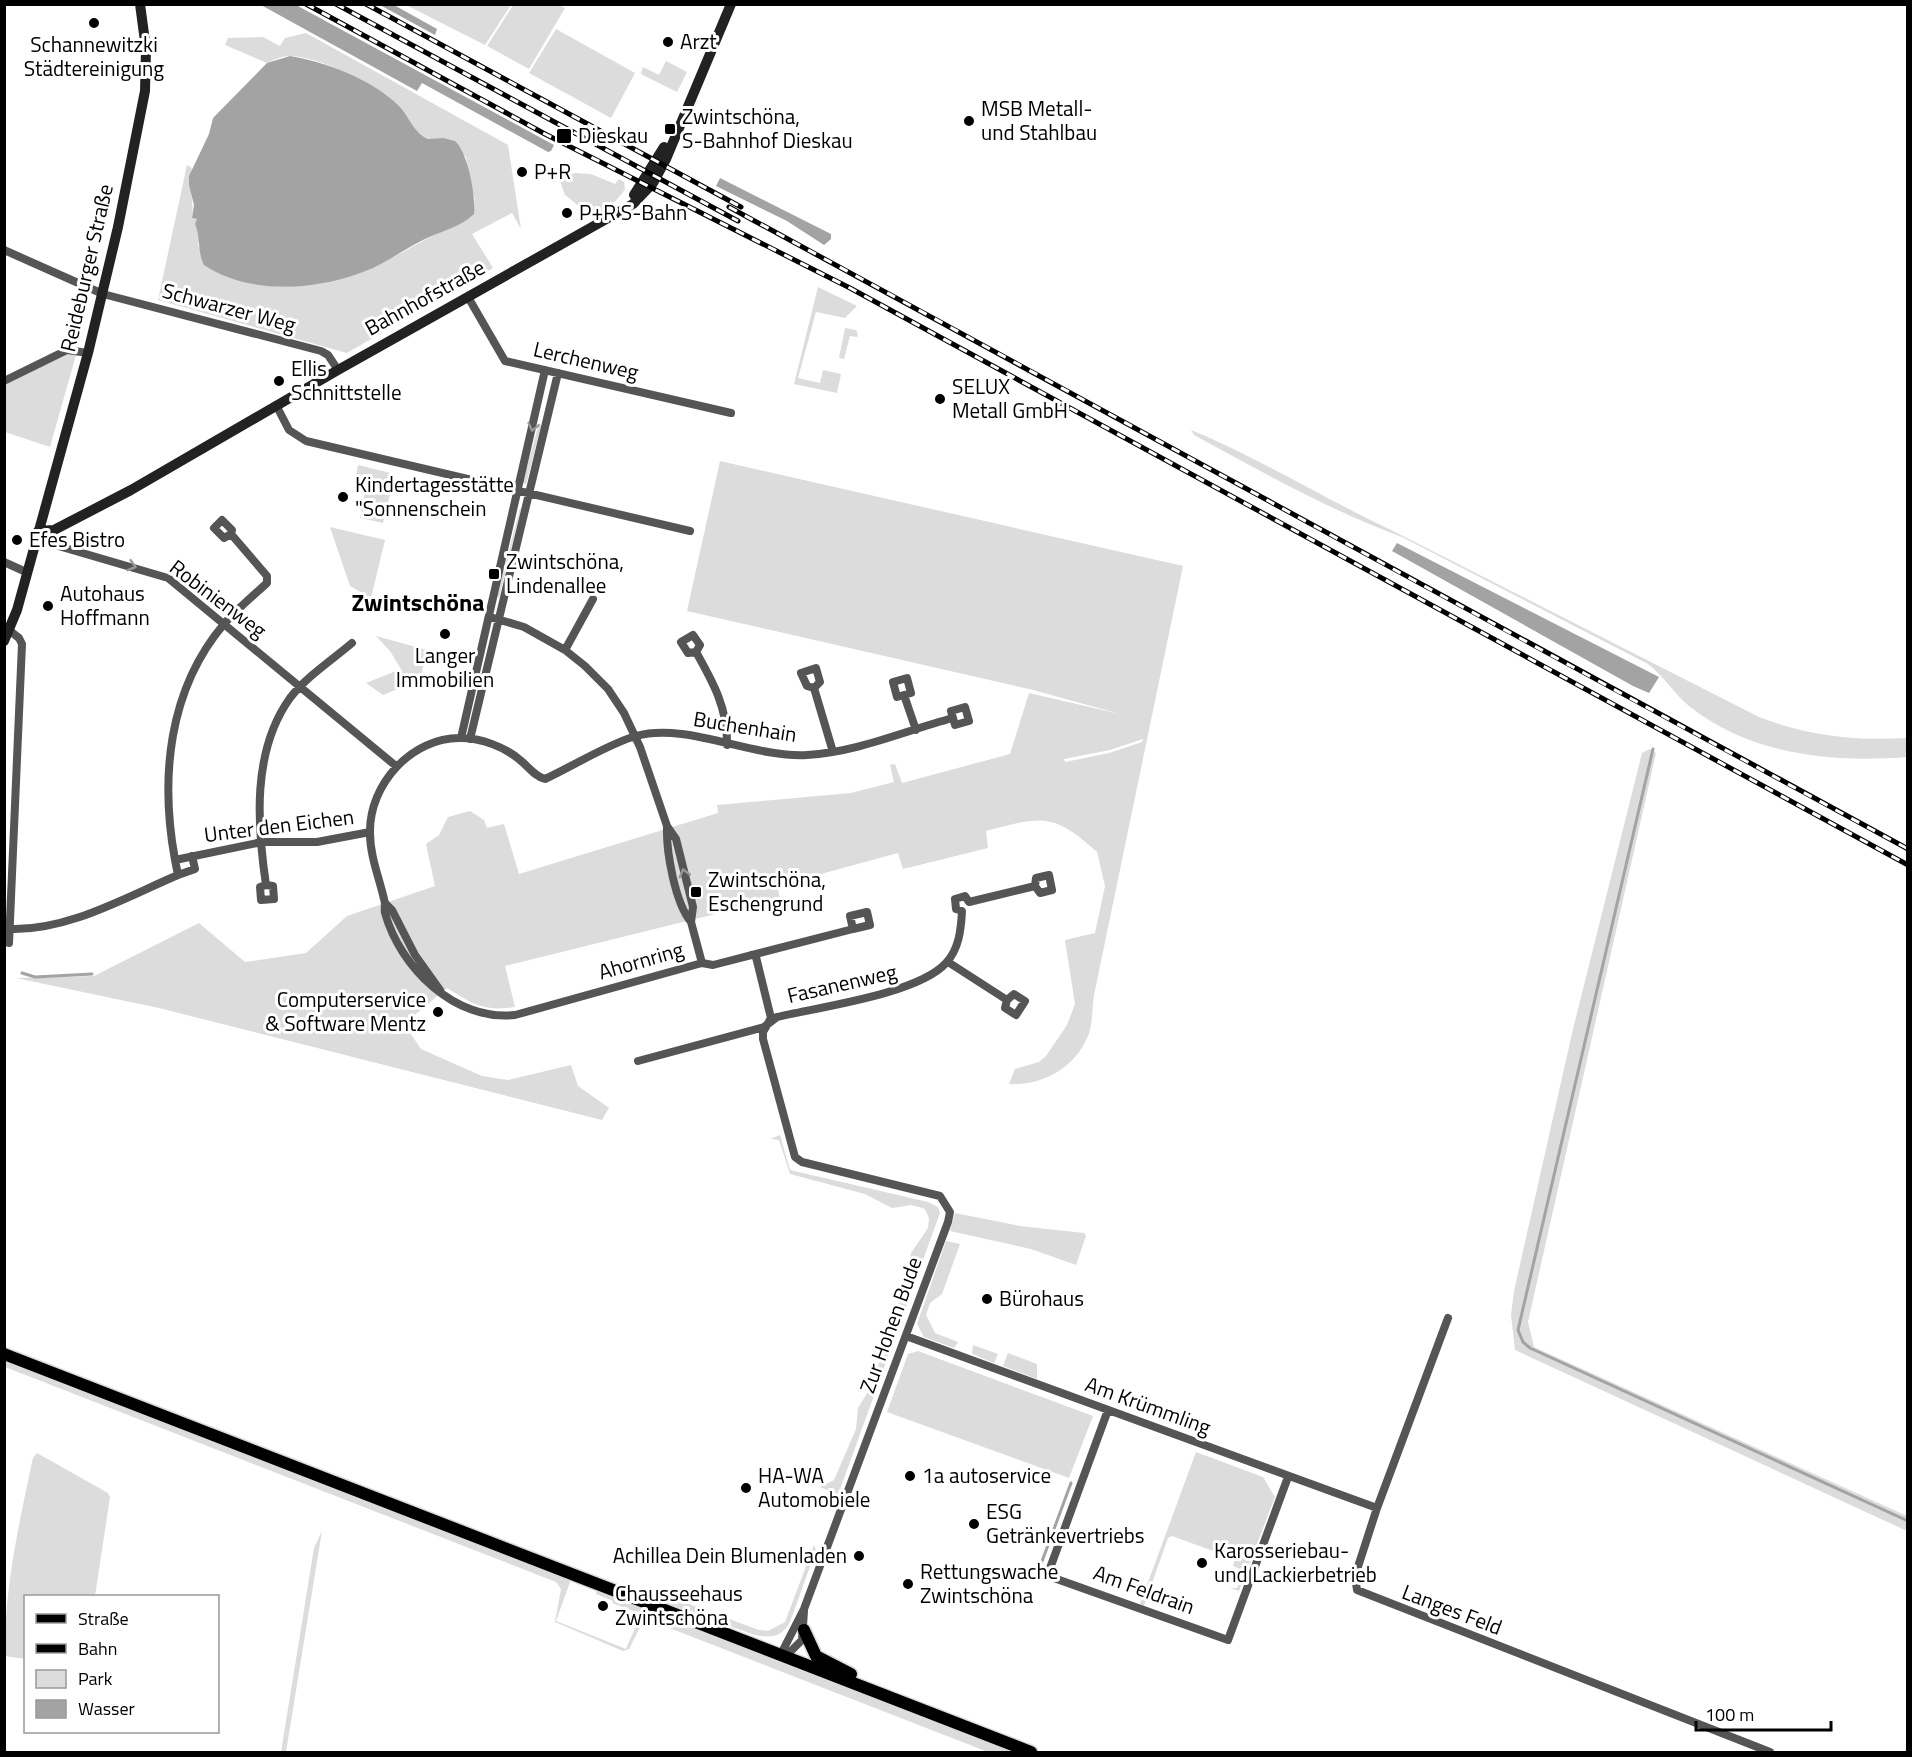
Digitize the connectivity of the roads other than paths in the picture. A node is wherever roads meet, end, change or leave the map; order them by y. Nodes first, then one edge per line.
1 (140, 4) edge
2 (731, 4) edge
3 (4, 250) edge
4 (103, 294) junction
5 (468, 297) junction
6 (88, 353) junction
7 (338, 370) junction
8 (545, 370) junction
9 (558, 373) junction
10 (4, 381) edge
11 (276, 405) junction
12 (731, 413) dead end
13 (524, 492) junction
14 (690, 531) dead end
15 (37, 533) junction
16 (231, 534) dead end
17 (4, 562) edge
18 (26, 572) junction
19 (593, 599) dead end
20 (494, 618) junction
21 (224, 624) junction
22 (8, 636) edge
23 (352, 643) dead end
24 (565, 650) junction
25 (696, 652) dead end
26 (300, 686) junction
27 (814, 688) dead end
28 (904, 695) dead end
29 (953, 718) dead end
30 (916, 730) junction
31 (636, 736) junction
32 (465, 738) junction
33 (728, 745) junction
34 (833, 752) junction
35 (396, 766) junction
36 (370, 832) junction
37 (262, 842) junction
38 (192, 856) junction
39 (175, 860) junction
40 (178, 875) junction
41 (266, 885) dead end
42 (1035, 886) dead end
43 (969, 902) junction
44 (962, 911) junction
45 (9, 929) junction
46 (853, 929) dead end
47 (9, 943) dead end
48 (752, 956) junction
49 (948, 962) junction
50 (702, 963) junction
51 (1007, 1000) dead end
52 (767, 1025) junction
53 (638, 1061) dead end
54 (1448, 1318) dead end
55 (906, 1336) junction
56 (4, 1354) edge
57 (1108, 1410) junction
58 (1288, 1477) junction
59 (1377, 1508) junction
60 (804, 1609) junction
61 (804, 1630) junction
62 (783, 1655) junction
63 (890, 1698) junction
64 (1030, 1752) edge
65 (1770, 1752) edge

1 - 4 street, Reideburger Straße
2 - 5 street, Bahnhofstraße
3 - 4 street, Schwarzer Weg
4 - 6 street, Reideburger Straße
4 - 7 street, Schwarzer Weg
5 - 7 street, Bahnhofstraße
5 - 8 street, Lerchenweg
6 - 10 street
6 - 15 street, Reideburger Straße
7 - 11 street, Bahnhofstraße
8 - 9 street, Lerchenweg
8 -> 13 street
9 - 12 street, Lerchenweg
9 - 13 street
11 - 13 street
11 - 15 street, Bahnhofstraße
13 - 14 street
13 - 20 street
15 - 18 street, Reideburger Straße
15 -> 21 street, Robinienweg
16 - 21 street
17 - 18 street
18 - 22 street, Reideburger Straße
19 - 24 street
20 - 24 street
20 - 32 street
21 - 26 street, Robinienweg
21 - 39 street
22 - 45 street
23 - 26 street
24 - 31 street
25 - 33 street
26 - 35 street, Robinienweg
26 - 37 street
27 - 34 street
28 - 30 street
29 - 30 street, Buchenhain
30 - 34 street, Buchenhain
31 - 32 street, Ahornring
31 - 33 street, Buchenhain
31 - 50 street
32 - 35 street, Ahornring
33 - 34 street, Buchenhain
35 - 36 street, Ahornring
36 - 37 street, Unter den Eichen
36 - 50 street, Ahornring
37 - 38 street, Unter den Eichen
37 - 41 street
38 - 39 street, Unter den Eichen
38 - 40 street, Unter den Eichen
39 - 40 street
40 - 45 street, Unter den Eichen
42 - 43 street
43 - 44 street
43 - 44 street
44 - 49 street
45 - 47 street
46 - 48 street, Ahornring
48 - 50 street, Ahornring
48 - 52 street
49 - 51 street
49 - 52 street, Fasanenweg
52 - 53 street, Fasanenweg
52 - 55 street, Zur Hohen Bude
54 - 59 street, Langes Feld
55 - 57 street, Am Krümmling
55 - 60 street, Zur Hohen Bude
56 - 62 main road
57 - 58 street, Am Krümmling
57 - 58 street, Am Feldrain
58 - 59 street, Am Krümmling
59 - 65 street, Langes Feld
60 - 61 street, Zur Hohen Bude
60 - 62 street, Zur Hohen Bude
61 - 62 street
61 - 63 main road
62 - 63 main road
63 - 64 main road

